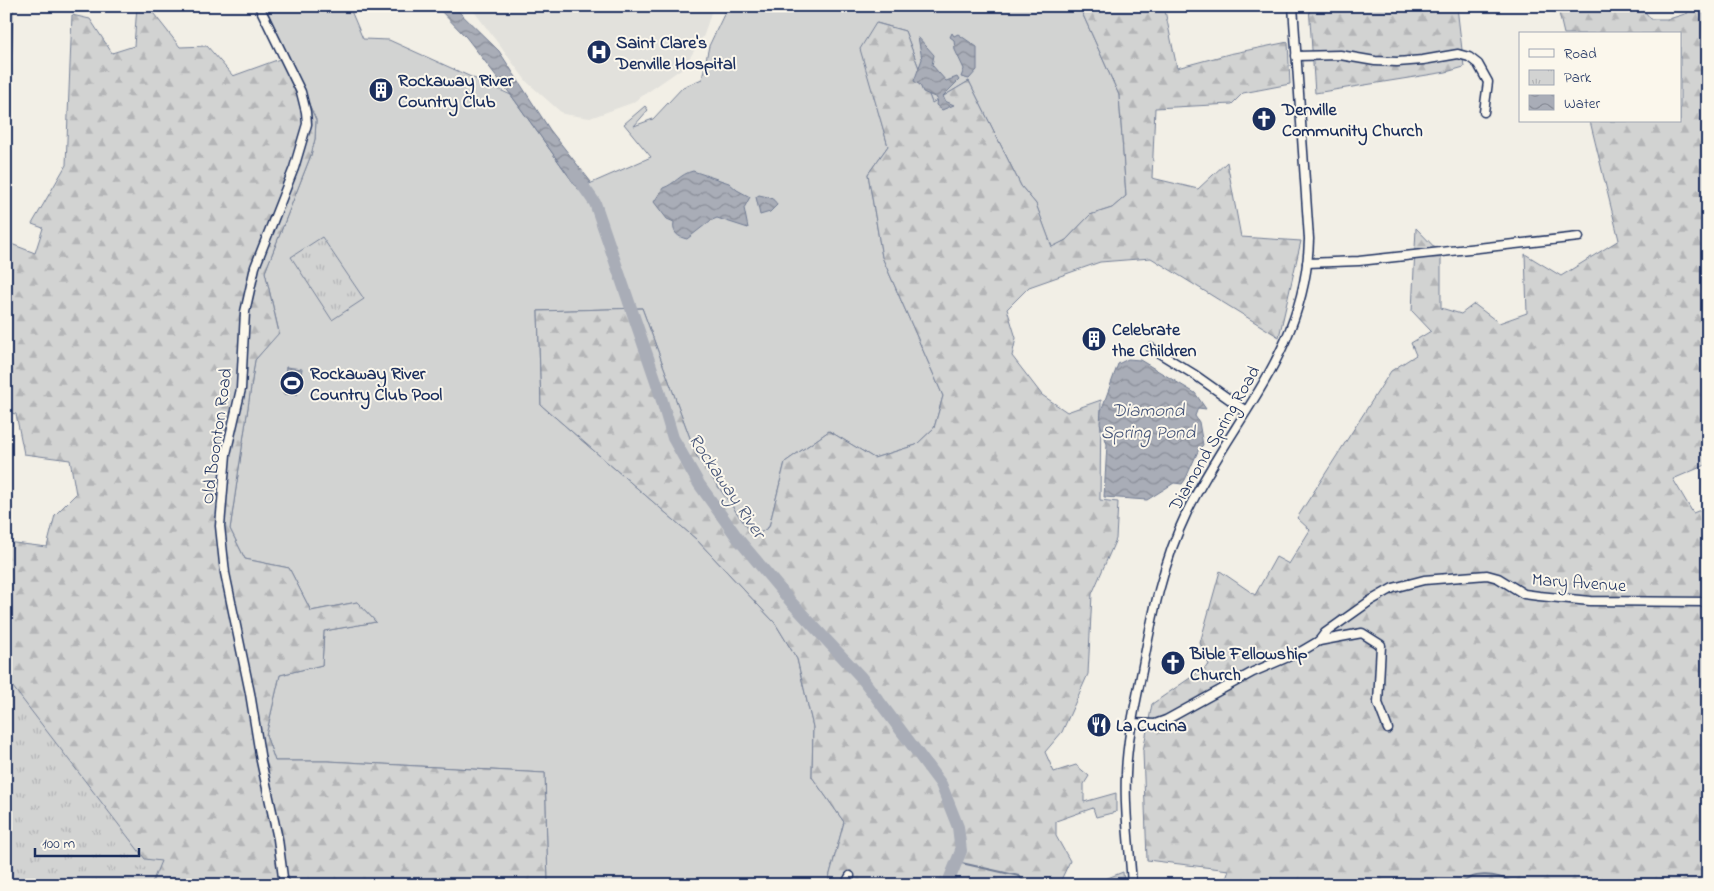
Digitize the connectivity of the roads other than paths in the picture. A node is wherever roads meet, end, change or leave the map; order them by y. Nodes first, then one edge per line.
1 (8, 6) edge
2 (259, 6) edge
3 (1293, 6) edge
4 (1296, 56) junction
5 (6, 71) edge
6 (1484, 112) dead end
7 (1579, 237) dead end
8 (1307, 263) junction
9 (1151, 348) dead end
10 (1246, 411) junction
11 (1708, 602) edge
12 (1319, 641) junction
13 (1131, 723) junction
14 (1388, 729) dead end
15 (850, 876) dead end
16 (284, 885) edge
17 (845, 885) edge
18 (1132, 885) edge

1 - 5 street
2 - 16 street, Old Boonton Road
3 - 4 street, Diamond Spring Road
4 - 6 street
4 - 8 street, Diamond Spring Road
7 - 8 street
8 - 10 street, Diamond Spring Road
9 - 10 street
10 - 13 street, Diamond Spring Road
11 - 12 street, Mary Avenue
12 - 13 street, Mary Avenue
12 - 14 street
13 - 18 street, Diamond Spring Road
15 - 17 street

